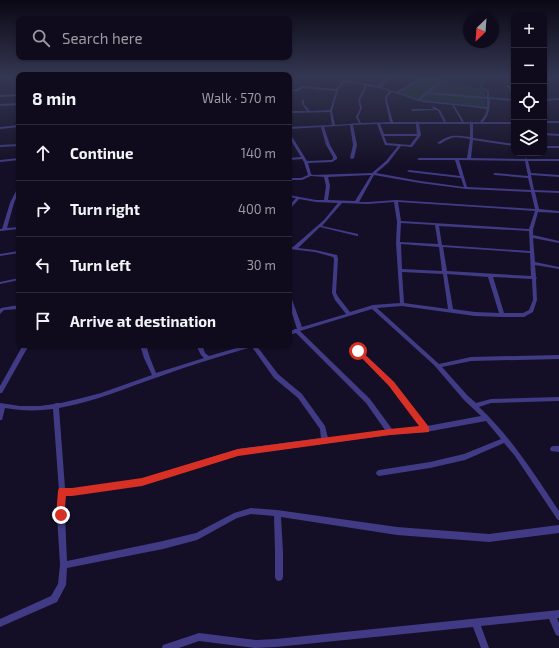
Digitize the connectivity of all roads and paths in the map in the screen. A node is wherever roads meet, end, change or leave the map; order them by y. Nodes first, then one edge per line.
1 (305, 106) edge
2 (332, 106) edge
3 (361, 106) edge
4 (388, 106) edge
5 (454, 106) edge
6 (467, 106) edge
7 (432, 107) dead end
8 (488, 108) joint
9 (412, 110) dead end
10 (435, 110) junction
11 (308, 111) junction
12 (331, 111) junction
13 (293, 112) dead end
14 (378, 122) junction
15 (417, 122) junction
16 (445, 122) junction
17 (463, 122) junction
18 (472, 122) junction
19 (547, 122) edge
20 (559, 122) edge
21 (360, 123) junction
22 (392, 123) junction
23 (481, 123) junction
24 (511, 123) edge
25 (351, 124) junction
26 (334, 125) junction
27 (16, 126) edge
28 (322, 126) junction
29 (0, 128) edge
30 (292, 128) edge
31 (547, 134) edge
32 (383, 135) junction
33 (419, 135) junction
34 (559, 135) edge
35 (472, 139) junction
36 (292, 141) edge
37 (439, 143) dead end
38 (16, 145) edge
39 (511, 145) edge
40 (0, 146) edge
41 (400, 146) junction
42 (547, 147) edge
43 (559, 147) edge
44 (352, 158) dead end
45 (419, 158) dead end
46 (16, 159) edge
47 (292, 159) edge
48 (526, 159) junction
49 (304, 160) junction
50 (457, 160) junction
51 (469, 160) junction
52 (559, 160) edge
53 (0, 161) edge
54 (409, 171) dead end
55 (373, 174) junction
56 (495, 174) dead end
57 (530, 175) junction
58 (311, 176) junction
59 (326, 176) junction
60 (559, 176) edge
61 (463, 177) junction
62 (292, 179) edge
63 (466, 188) junction
64 (532, 190) junction
65 (559, 192) edge
66 (16, 193) edge
67 (292, 197) edge
68 (298, 198) junction
69 (326, 201) junction
70 (396, 201) junction
71 (341, 202) junction
72 (356, 203) junction
73 (292, 205) edge
74 (537, 210) junction
75 (559, 212) edge
76 (399, 222) junction
77 (437, 224) junction
78 (319, 226) junction
79 (16, 228) edge
80 (2, 230) edge
81 (531, 230) junction
82 (357, 235) dead end
83 (532, 236) junction
84 (559, 242) edge
85 (398, 243) junction
86 (442, 246) junction
87 (294, 249) joint
88 (16, 252) edge
89 (532, 252) junction
90 (0, 255) edge
91 (533, 263) junction
92 (559, 268) edge
93 (400, 270) junction
94 (446, 272) junction
95 (490, 275) junction
96 (535, 278) junction
97 (16, 280) edge
98 (0, 283) edge
99 (402, 304) junction
100 (16, 307) edge
101 (373, 307) junction
102 (292, 308) edge
103 (451, 310) junction
104 (0, 312) edge
105 (349, 314) junction
106 (502, 315) junction
107 (298, 329) junction
108 (292, 332) edge
109 (24, 348) edge
110 (144, 348) edge
111 (200, 348) edge
112 (242, 348) edge
113 (255, 348) edge
114 (358, 351) dead end
115 (559, 357) edge
116 (207, 358) junction
117 (438, 366) junction
118 (155, 376) junction
119 (0, 391) edge
120 (559, 399) edge
121 (1, 405) edge
122 (56, 405) junction
123 (475, 406) junction
124 (0, 418) edge
125 (487, 418) junction
126 (426, 429) junction
127 (390, 432) junction
128 (505, 440) junction
129 (325, 442) junction
130 (379, 472) dead end
131 (62, 491) junction
132 (277, 513) junction
133 (559, 517) edge
134 (559, 529) edge
135 (64, 564) junction
136 (278, 577) dead end
137 (555, 615) edge
138 (0, 622) edge
139 (475, 622) junction
140 (559, 632) edge
141 (177, 646) edge
142 (166, 648) edge
143 (485, 648) edge

1 - 11 street
2 - 12 street
3 - 21 street
4 - 22 street
5 - 17 street
6 - 8 street
7 - 10 street
8 - 23 street
9 - 10 street
10 - 16 street
11 - 12 street
11 - 13 street
12 - 26 street
14 - 21 street
14 - 22 street
14 - 32 street
15 - 16 street
15 - 22 street
15 - 33 street
16 - 17 street
17 - 18 street
18 - 23 street
18 - 35 street
19 - 20 street
21 - 25 street
23 - 24 street
25 - 26 street
25 - 44 street
26 - 28 street
27 - 29 street
28 - 30 street
28 - 49 street
31 - 34 street
32 - 33 street
32 - 41 street
33 - 41 street
35 - 37 street
35 - 39 street
35 - 51 street
36 - 49 street
38 - 40 street
41 - 55 street
42 - 43 street
45 - 50 street
46 - 53 street
47 - 49 street
48 - 51 street
48 - 52 street
48 - 57 street
49 - 58 street
50 - 51 street
50 - 61 street
54 - 61 street
55 - 59 street
55 - 63 street
55 - 72 street
56 - 57 street
57 - 60 street
57 - 64 street
58 - 59 street
58 - 62 street
59 - 69 street
61 - 63 street
63 - 64 street
64 - 65 street
64 - 74 street
66 - 80 street
67 - 68 street
68 - 69 street
68 - 73 street
69 - 71 street
70 - 72 street
70 - 74 street
70 - 76 street
71 - 72 street
71 - 78 street
74 - 75 street
74 - 81 street
76 - 77 street
76 - 85 street
77 - 81 street
77 - 86 street
78 - 82 street
78 - 87 street
79 - 80 street
81 - 83 street
83 - 84 street
83 - 89 street
85 - 86 street
85 - 93 street
86 - 89 street
86 - 94 street
87 - 105 street
88 - 90 street
89 - 91 street
91 - 92 street
91 - 96 street
93 - 94 street
93 - 99 street
94 - 95 street
94 - 103 street
95 - 96 street
95 - 106 street
96 - 106 street
97 - 98 street
99 - 101 street
99 - 103 street
100 - 104 street
101 - 105 street
101 - 117 street
102 - 107 street
103 - 106 street
105 - 107 street
107 - 108 street
107 - 127 street
109 - 119 street
110 - 118 street
111 - 116 street
112 - 116 street
113 - 129 street
114 - 126 street
115 - 117 street
116 - 118 street
117 - 123 street
118 - 122 street
120 - 123 street
121 - 122 street
121 - 124 street
122 - 131 street
123 - 125 street
125 - 126 street
125 - 128 street
126 - 127 street
127 - 129 street
128 - 130 street
128 - 133 street
129 - 131 street
131 - 135 street
132 - 134 street
132 - 135 street
132 - 136 street
135 - 138 street
137 - 139 street
137 - 140 street
139 - 141 street
139 - 143 street
141 - 142 street

